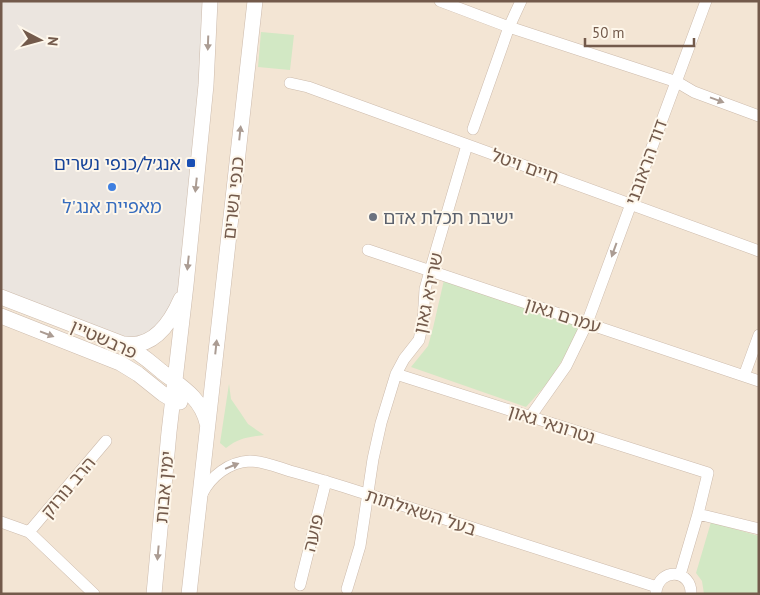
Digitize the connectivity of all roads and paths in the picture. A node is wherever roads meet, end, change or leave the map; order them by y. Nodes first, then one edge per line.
1 (210, 1) edge
2 (255, 1) edge
3 (440, 1) edge
4 (521, 1) edge
5 (706, 1) edge
6 (509, 27) junction
7 (677, 82) junction
8 (290, 83) dead end
9 (759, 116) edge
10 (473, 129) dead end
11 (467, 145) junction
12 (631, 204) junction
13 (368, 250) dead end
14 (759, 251) edge
15 (430, 271) junction
16 (186, 285) junction
17 (1, 297) edge
18 (1, 316) edge
19 (587, 323) junction
20 (759, 335) edge
21 (123, 344) junction
22 (396, 374) junction
23 (744, 376) junction
24 (759, 380) edge
25 (175, 381) junction
26 (211, 395) junction
27 (172, 400) junction
28 (196, 400) junction
29 (530, 416) junction
30 (207, 425) junction
31 (106, 441) dead end
32 (326, 481) junction
33 (368, 495) junction
34 (199, 500) junction
35 (698, 514) junction
36 (1, 522) edge
37 (759, 529) edge
38 (30, 532) junction
39 (680, 575) junction
40 (300, 585) dead end
41 (347, 589) dead end
42 (657, 590) edge
43 (94, 594) edge
44 (154, 594) edge
45 (189, 594) edge
46 (691, 594) edge

1 -> 16 street
26 -> 2 street, כנפי נשרים
3 - 6 street
4 - 6 street
5 - 7 street, דוד הראובני
6 - 7 street
6 - 10 street
7 -> 9 street
7 - 12 street, דוד הראובני
8 - 11 street, חיים ויטל
11 - 12 street, חיים ויטל
11 - 15 street, שרירא גאון
12 - 14 street, חיים ויטל
12 -> 19 street, דוד הראובני
13 - 15 street, עמרם גאון
15 - 19 street, עמרם גאון
15 - 22 street, שרירא גאון
16 - 21 street
16 - 25 street
17 - 21 street, פרבשטיין
18 -> 27 street, פרבשטיין
19 - 23 street, עמרם גאון
19 - 29 street, דוד הראובני
20 - 23 street
21 - 25 street, פרבשטיין
22 - 29 street, נטרונאי גאון
22 - 33 street, שרירא גאון
23 - 24 street, עמרם גאון
25 - 27 street, ימין אבות
25 - 28 street, פרבשטיין
26 - 28 street
26 - 30 street, ימין אבות
27 - 28 street
27 -> 44 street, ימין אבות
28 - 30 street, פרבשטיין
29 - 35 street, נטרונאי גאון
30 - 34 street, ימין אבות
31 - 38 street, הרב נורוק
32 - 33 street, בעל השאילתות
34 -> 32 street, בעל השאילתות
32 - 40 street, פועה
33 - 41 street, שרירא גאון
33 - 42 street, בעל השאילתות
34 - 45 street, ימין אבות
35 - 37 street
35 - 39 street
36 - 38 street
38 - 43 street
39 - 42 street
39 - 46 street

